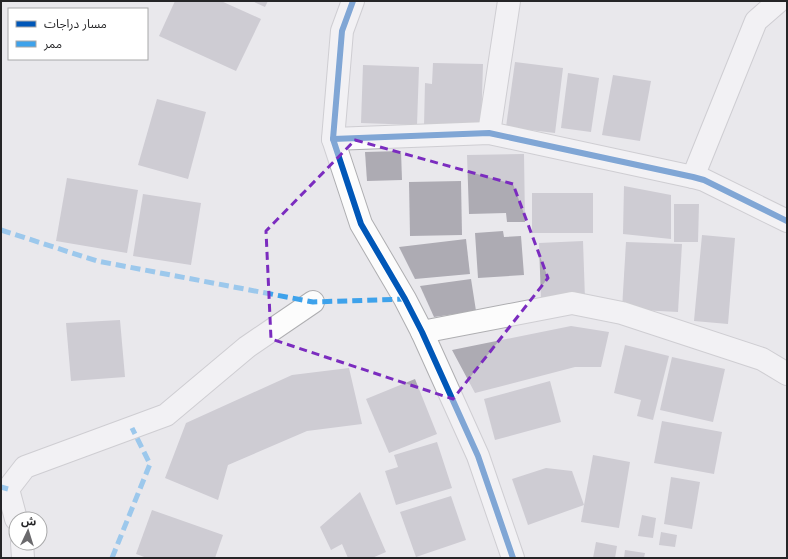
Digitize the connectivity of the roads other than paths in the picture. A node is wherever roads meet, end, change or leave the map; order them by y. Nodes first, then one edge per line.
1 (353, 1) edge
2 (508, 1) edge
3 (779, 1) edge
4 (489, 133) junction
5 (333, 139) junction
6 (693, 177) junction
7 (787, 221) edge
8 (313, 302) dead end
9 (422, 332) junction
10 (787, 374) edge
11 (14, 511) edge
12 (513, 558) edge

1 - 5 street
2 - 4 street
3 - 6 street
4 - 5 street
4 - 6 street
5 - 9 street
6 - 7 street
8 - 11 street
9 - 10 street
9 - 12 street

